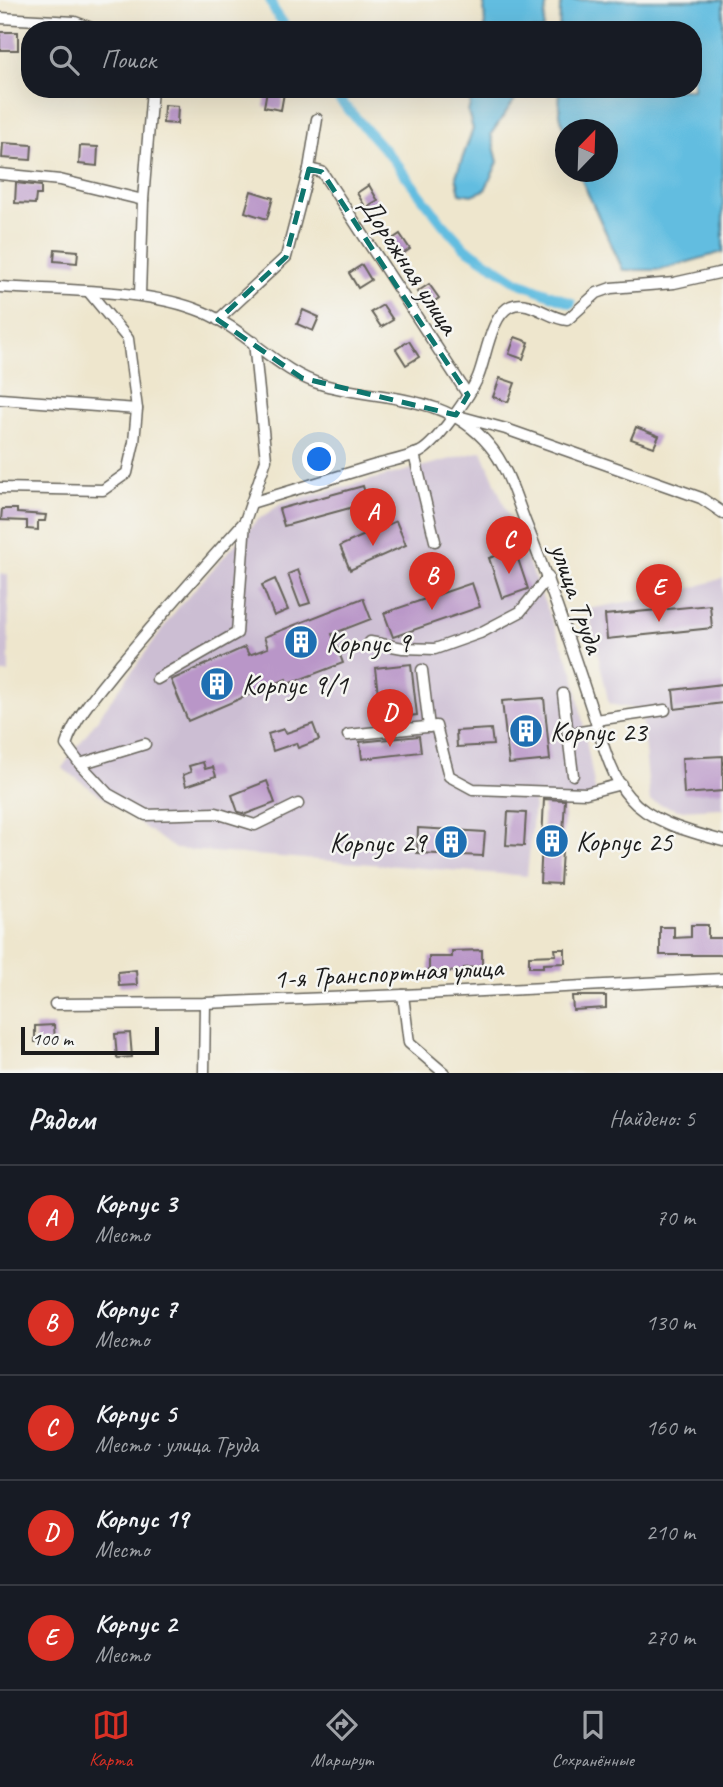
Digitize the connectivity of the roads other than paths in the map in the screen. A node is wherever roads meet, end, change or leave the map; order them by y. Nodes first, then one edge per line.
1 (0, 18) edge
2 (56, 21) edge
3 (151, 98) edge
4 (317, 119) dead end
5 (309, 169) junction
6 (0, 174) edge
7 (143, 200) junction
8 (723, 272) edge
9 (0, 287) edge
10 (89, 292) junction
11 (140, 295) junction
12 (218, 320) junction
13 (254, 342) junction
14 (468, 395) junction
15 (0, 399) edge
16 (136, 409) junction
17 (456, 415) junction
18 (414, 454) junction
19 (0, 488) edge
20 (251, 503) junction
21 (723, 513) edge
22 (245, 521) junction
23 (435, 541) dead end
24 (548, 577) junction
25 (370, 642) dead end
26 (422, 670) dead end
27 (158, 679) dead end
28 (563, 695) dead end
29 (665, 710) dead end
30 (597, 725) junction
31 (429, 727) junction
32 (568, 734) junction
33 (348, 735) dead end
34 (145, 744) dead end
35 (80, 764) junction
36 (573, 775) dead end
37 (621, 784) junction
38 (298, 804) dead end
39 (723, 841) edge
40 (723, 979) edge
41 (403, 995) junction
42 (205, 1003) junction
43 (55, 1004) dead end
44 (204, 1073) edge
45 (444, 1073) edge

1 - 2 street
3 - 7 street
4 - 5 street
5 - 12 street
5 - 14 street, Дорожная улица
6 - 7 street
7 - 11 street
8 - 14 street
9 - 10 street, улица Труда
10 - 11 street, улица Труда
10 - 16 street
11 - 12 street, улица Труда
12 - 13 street, улица Труда
13 - 17 street, улица Труда
13 - 20 street
14 - 17 street
15 - 16 street
16 - 19 street
17 - 18 street
17 - 21 street
17 - 24 street, улица Труда
18 - 20 street
18 - 23 street
20 - 22 street
22 - 27 street
22 - 35 street
24 - 25 street
24 - 30 street, улица Труда
26 - 31 street
28 - 32 street
29 - 30 street
30 - 32 street
30 - 37 street, улица Труда
31 - 33 street
31 - 37 street
32 - 36 street
34 - 35 street
35 - 38 street
37 - 39 street, улица Труда
40 - 41 street, 1-я Транспортная улица
41 - 42 street, 1-я Транспортная улица
41 - 45 street
42 - 43 street, 1-я Транспортная улица
42 - 44 street

